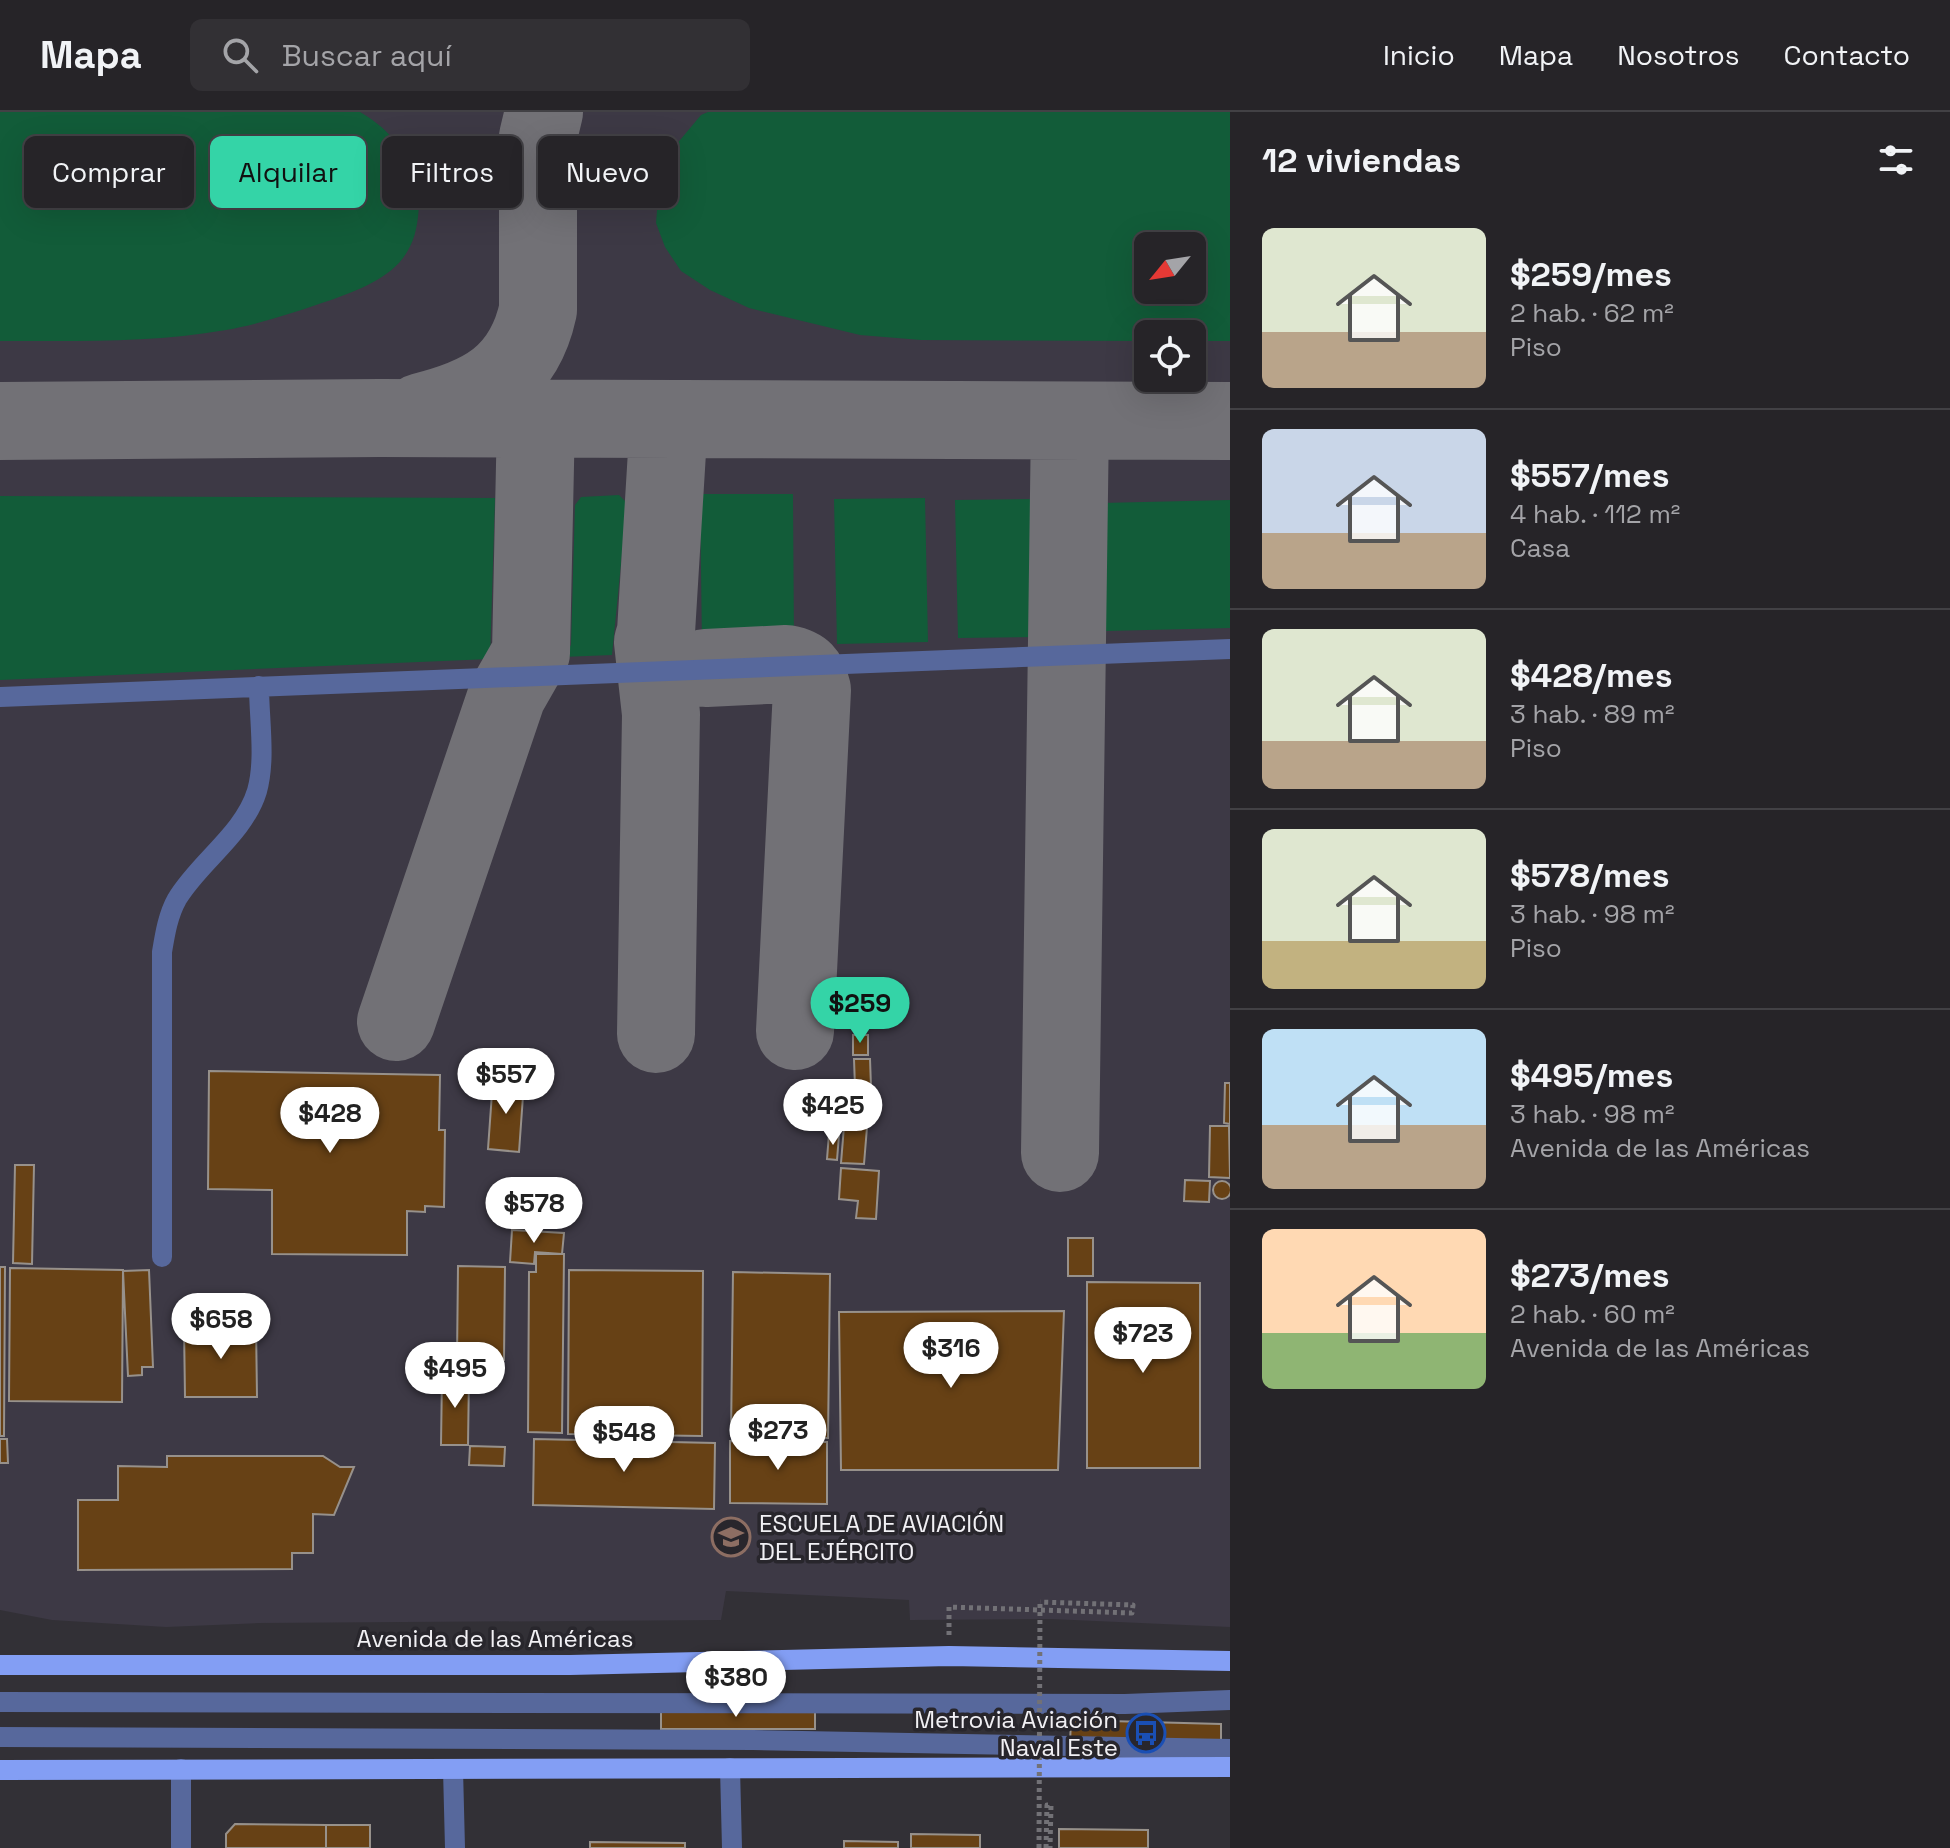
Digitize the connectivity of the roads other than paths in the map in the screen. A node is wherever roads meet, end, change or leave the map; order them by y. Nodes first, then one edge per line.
1 (1230, 649) edge
2 (259, 686) junction
3 (0, 697) edge
4 (162, 1257) dead end
5 (1230, 1661) edge
6 (0, 1665) edge
7 (1230, 1700) edge
8 (0, 1702) edge
9 (0, 1737) edge
10 (1230, 1749) edge
11 (1230, 1767) edge
12 (730, 1768) junction
13 (181, 1769) junction
14 (453, 1769) junction
15 (0, 1770) edge
16 (181, 1848) edge
17 (455, 1848) edge
18 (732, 1848) edge

1 - 2 street
2 - 3 street
2 - 4 street
5 - 6 main road, Avenida de las Américas
7 - 8 street
9 - 10 street
11 - 12 main road
12 - 14 main road
12 - 18 street
13 - 14 main road
13 - 15 main road
13 - 16 street
14 - 17 street

